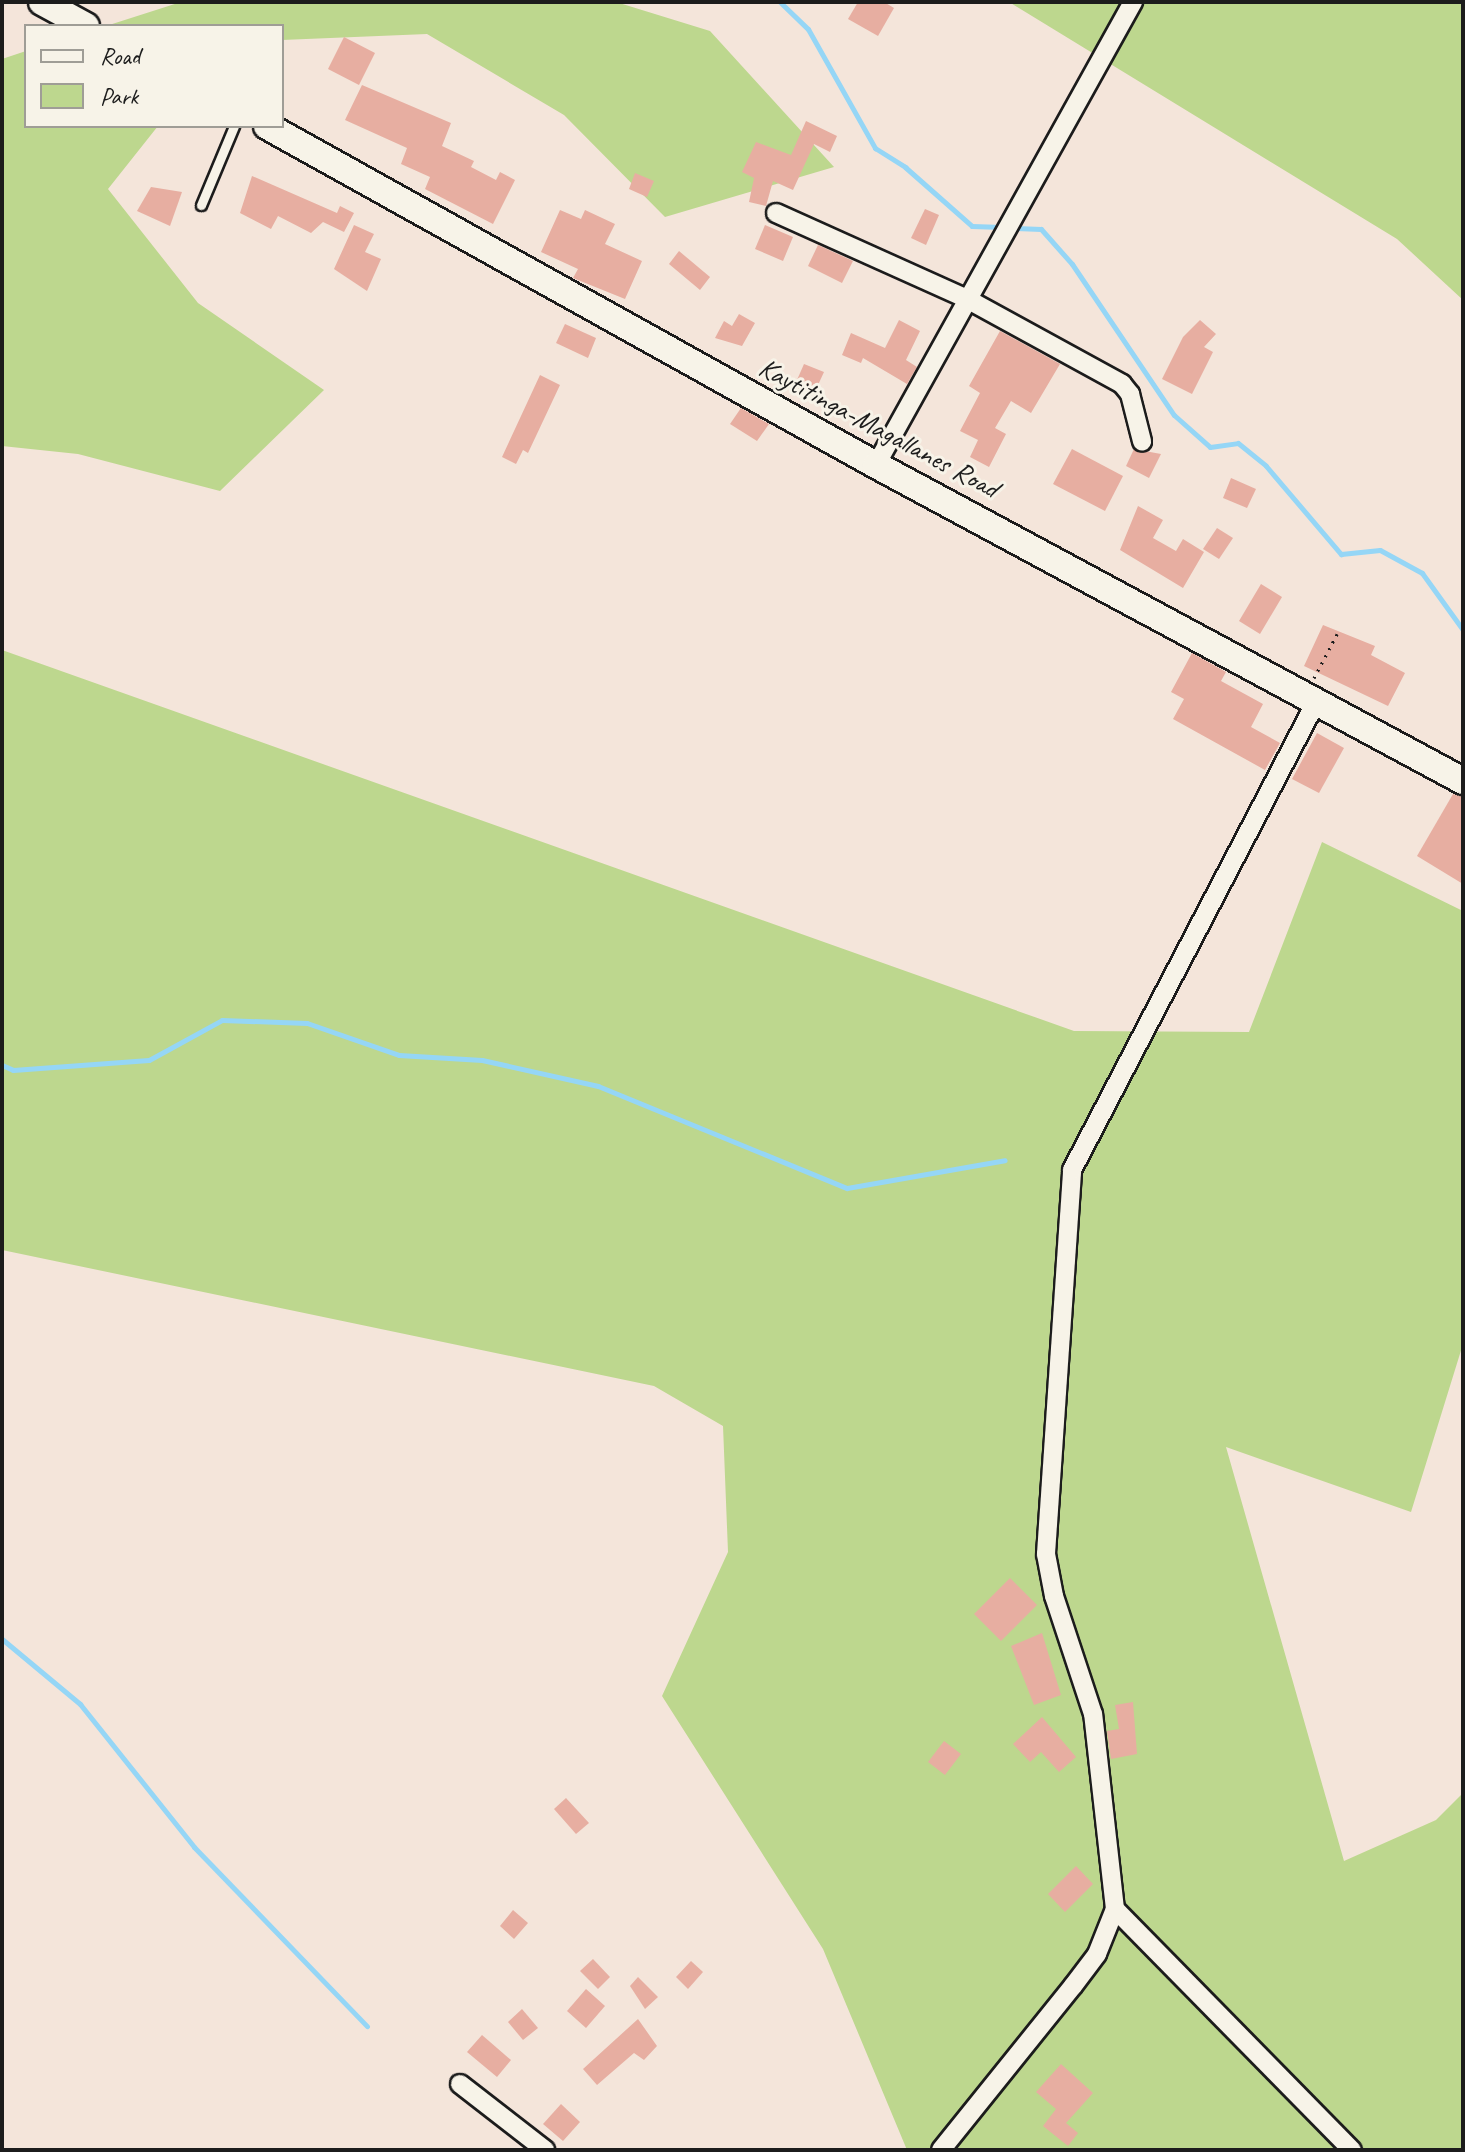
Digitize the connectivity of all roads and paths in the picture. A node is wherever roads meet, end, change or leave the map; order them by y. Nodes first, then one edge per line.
1 (42, 2) edge
2 (1133, 2) edge
3 (82, 24) edge
4 (233, 128) edge
5 (271, 128) edge
6 (201, 205) dead end
7 (776, 213) dead end
8 (967, 299) junction
9 (1142, 441) dead end
10 (876, 465) junction
11 (1337, 634) dead end
12 (1310, 699) junction
13 (1463, 781) edge
14 (1115, 1909) junction
15 (460, 2084) dead end
16 (545, 2150) edge
17 (941, 2150) edge
18 (1352, 2150) edge

1 - 3 main road
2 - 8 street
4 - 6 lane
5 - 10 main road, Kaytitinga-Magallanes Road
7 - 8 street
8 - 9 street
8 - 10 street
10 - 12 main road, Kaytitinga-Magallanes Road
11 - 12 path
12 - 13 main road, Kaytitinga-Magallanes Road
12 - 14 street
14 - 17 street
14 - 18 street
15 - 16 street

